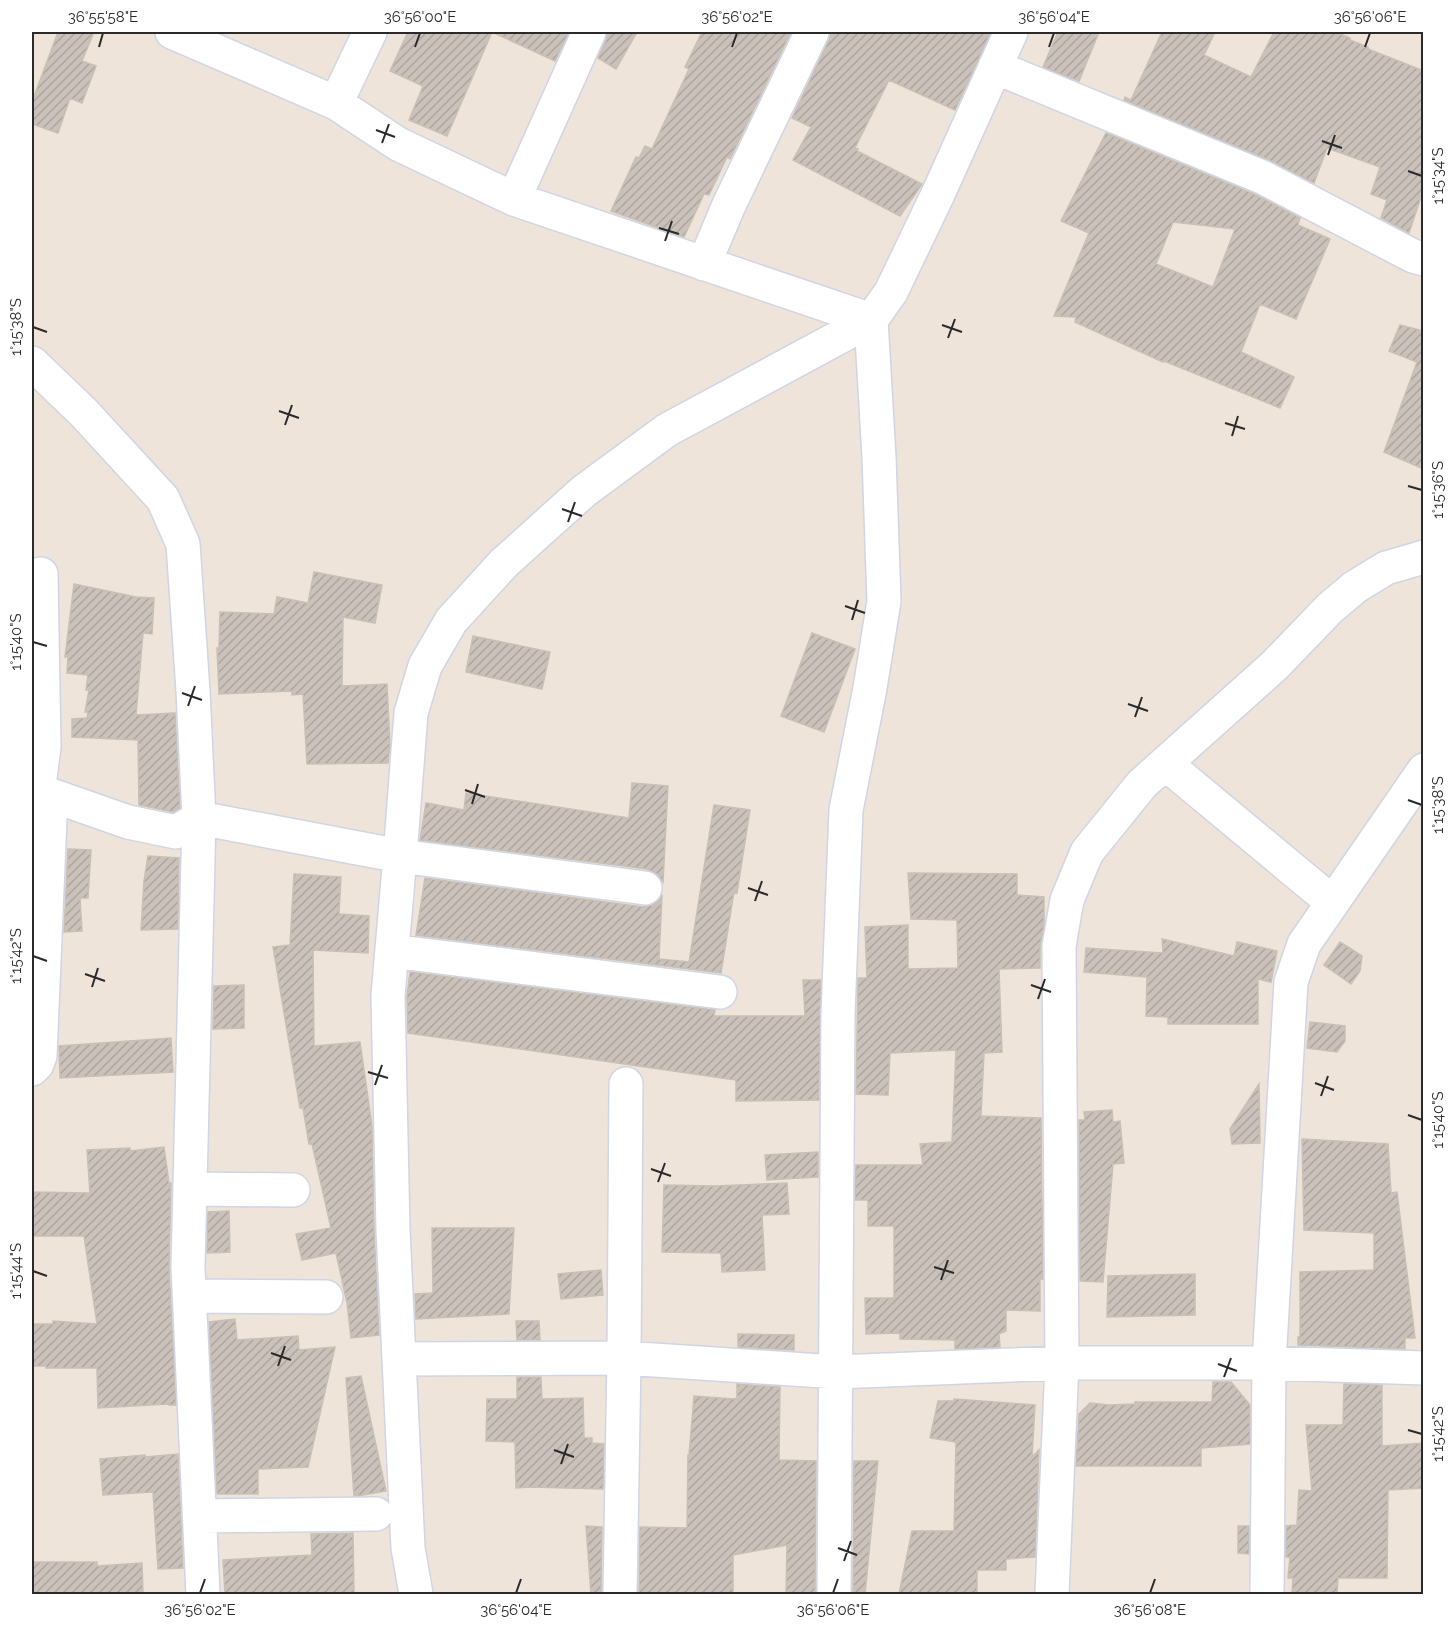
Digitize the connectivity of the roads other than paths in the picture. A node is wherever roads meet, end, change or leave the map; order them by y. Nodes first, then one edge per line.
1 (172, 32) edge
2 (370, 32) edge
3 (590, 32) edge
4 (812, 32) edge
5 (1011, 32) edge
6 (995, 67) junction
7 (336, 103) junction
8 (514, 199) junction
9 (1424, 259) edge
10 (704, 264) junction
11 (872, 320) junction
12 (32, 363) edge
13 (1424, 557) edge
14 (41, 574) dead end
15 (1166, 764) junction
16 (1424, 770) edge
17 (40, 800) edge
18 (199, 818) junction
19 (400, 856) junction
20 (645, 888) dead end
21 (1332, 902) junction
22 (392, 951) junction
23 (720, 992) dead end
24 (32, 1069) edge
25 (626, 1084) dead end
26 (190, 1189) junction
27 (293, 1190) dead end
28 (190, 1296) junction
29 (326, 1297) dead end
30 (624, 1358) junction
31 (399, 1359) junction
32 (1062, 1363) junction
33 (1269, 1363) junction
34 (1424, 1368) edge
35 (837, 1372) junction
36 (376, 1514) dead end
37 (200, 1516) junction
38 (203, 1594) edge
39 (416, 1594) edge
40 (620, 1594) edge
41 (834, 1594) edge
42 (1052, 1594) edge
43 (1267, 1594) edge

1 - 7 street
2 - 7 street
3 - 8 street
4 - 10 street
5 - 6 street
6 - 9 street
6 - 11 street
7 - 8 street
8 - 10 street
10 - 11 street
11 - 19 street
11 - 35 street
12 - 18 street
13 - 15 street
14 - 17 street
15 - 21 street
15 - 32 street
16 - 21 street
17 - 18 street
17 - 24 street
18 - 19 street
18 - 26 street
19 - 20 street
19 - 22 street
21 - 33 street
22 - 23 street
22 - 31 street
25 - 30 street
26 - 27 street
26 - 28 street
28 - 29 street
28 - 37 street
30 - 31 street
30 - 35 street
30 - 40 street
31 - 39 street
32 - 33 street
32 - 35 street
32 - 42 street
33 - 34 street
33 - 43 street
35 - 41 street
36 - 37 street
37 - 38 street

